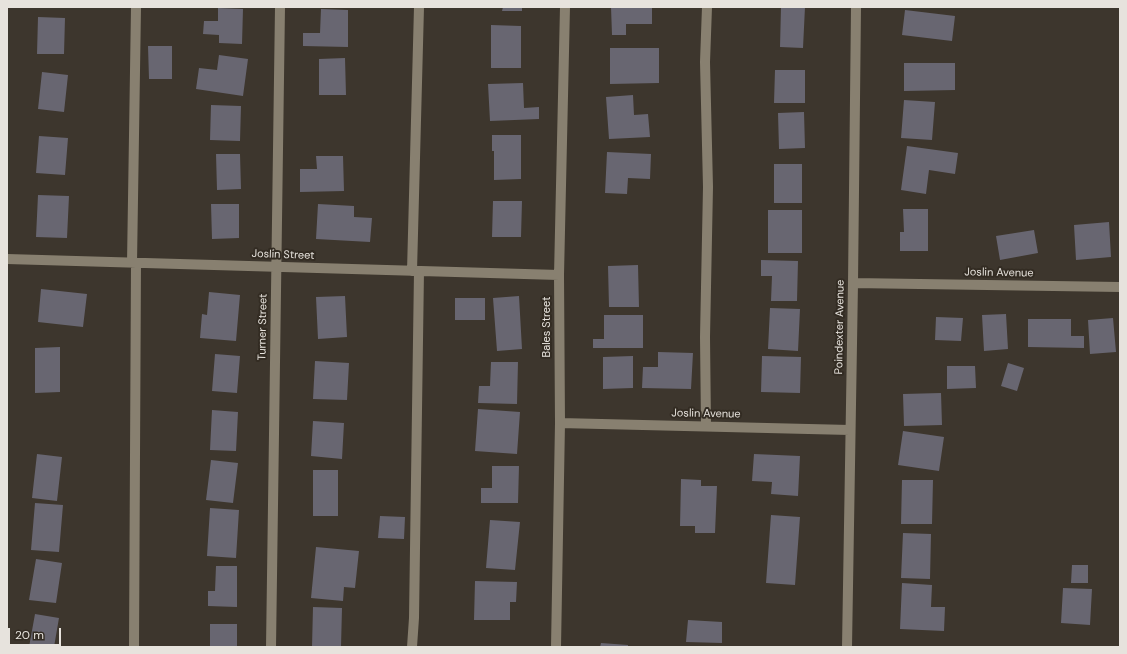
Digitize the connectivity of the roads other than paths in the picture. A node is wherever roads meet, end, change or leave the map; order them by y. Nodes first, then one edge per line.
1 (136, 7) edge
2 (280, 7) edge
3 (418, 7) edge
4 (565, 7) edge
5 (707, 7) edge
6 (856, 7) edge
7 (7, 259) edge
8 (134, 263) junction
9 (276, 267) junction
10 (416, 271) junction
11 (559, 275) junction
12 (853, 283) junction
13 (1120, 287) edge
14 (560, 423) junction
15 (706, 426) junction
16 (850, 430) junction
17 (134, 647) edge
18 (271, 647) edge
19 (412, 647) edge
20 (556, 647) edge
21 (846, 647) edge

1 - 8 street
2 - 9 street, Turner Street
3 - 10 street
4 - 11 street, Bales Street
5 - 15 street
6 - 12 street, Poindexter Avenue
7 - 8 street, Joslin Street
8 - 9 street, Joslin Street
8 - 17 street
9 - 10 street, Joslin Street
9 - 18 street, Turner Street
10 - 11 street, Joslin Street
10 - 19 street
11 - 14 street, Bales Street
12 - 13 street, Joslin Avenue
12 - 16 street, Poindexter Avenue
14 - 15 street, Joslin Avenue
14 - 20 street, Bales Street
15 - 16 street, Joslin Avenue
16 - 21 street, Poindexter Avenue

